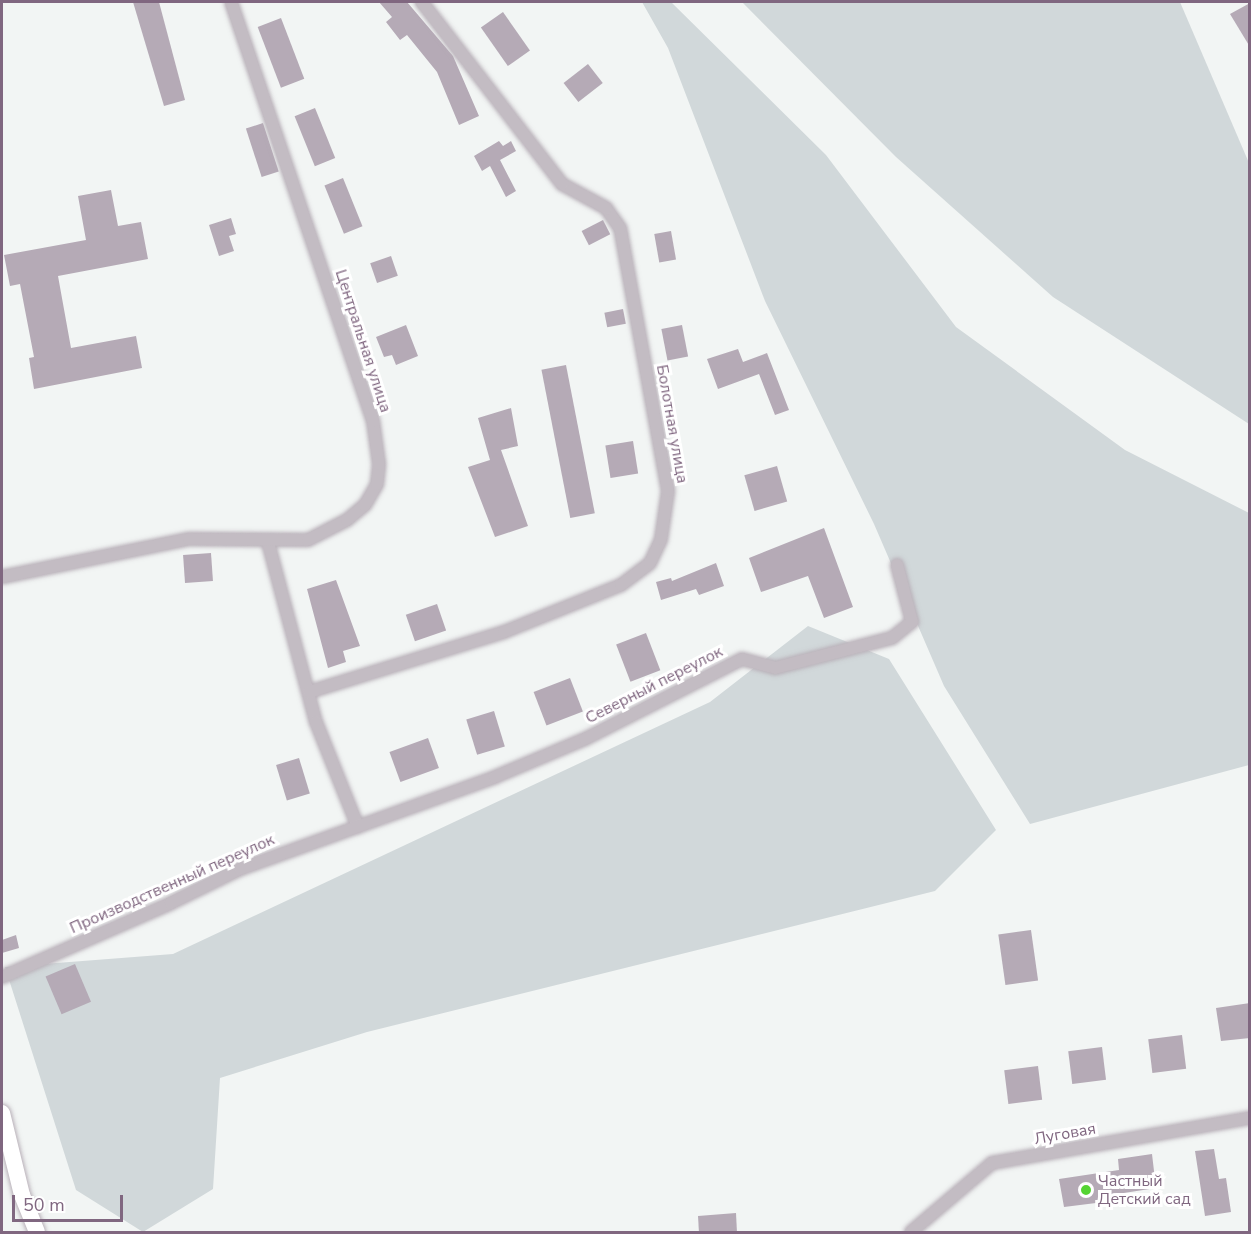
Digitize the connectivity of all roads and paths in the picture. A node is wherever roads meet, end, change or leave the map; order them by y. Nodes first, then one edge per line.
1 (231, 2) edge
2 (422, 2) edge
3 (268, 542) junction
4 (897, 565) dead end
5 (2, 577) edge
6 (309, 692) junction
7 (358, 827) junction
8 (2, 976) edge
9 (2, 1113) edge
10 (1250, 1118) edge
11 (37, 1233) edge
12 (911, 1233) edge

1 - 3 street, Центральная улица
2 - 6 street, Болотная улица
3 - 5 street, Центральная улица
3 - 6 street
4 - 7 street, Северный переулок
6 - 7 street
7 - 8 street, Производственный переулок
9 - 11 street
10 - 12 street, Луговая

